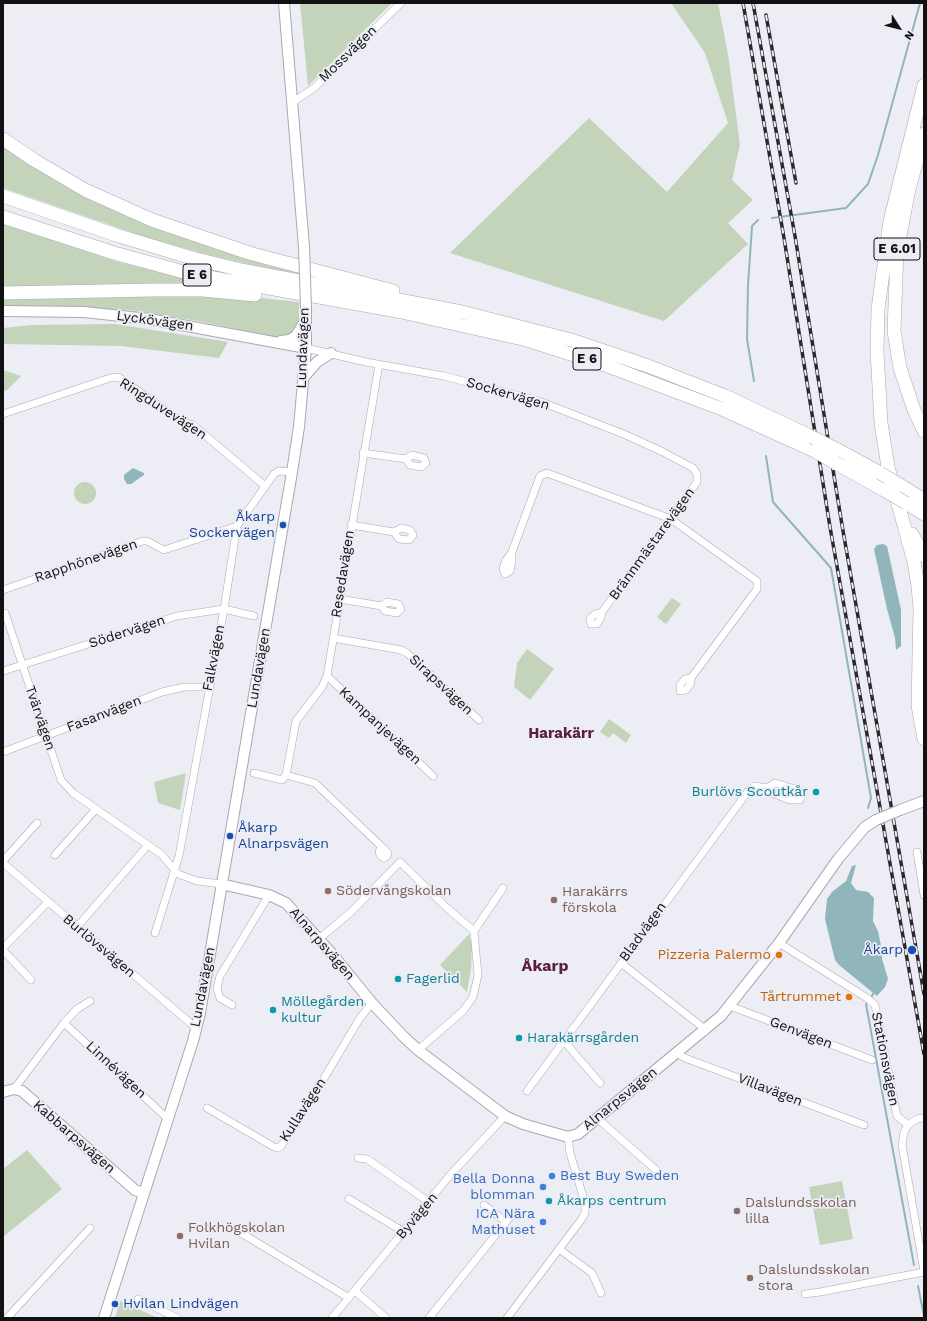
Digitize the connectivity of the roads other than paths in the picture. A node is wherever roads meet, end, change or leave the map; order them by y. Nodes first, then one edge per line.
1 (284, 3) edge
2 (400, 3) edge
3 (924, 85) edge
4 (293, 102) junction
5 (924, 134) edge
6 (3, 139) edge
7 (3, 196) edge
8 (3, 217) edge
9 (3, 293) edge
10 (3, 311) edge
11 (397, 311) junction
12 (462, 312) junction
13 (306, 313) junction
14 (268, 342) junction
15 (306, 348) junction
16 (331, 354) junction
17 (379, 364) junction
18 (303, 378) junction
19 (3, 414) edge
20 (924, 431) edge
21 (364, 453) junction
22 (406, 459) dead end
23 (292, 472) junction
24 (697, 474) joint
25 (889, 482) junction
26 (265, 486) junction
27 (924, 500) edge
28 (924, 514) edge
29 (671, 519) junction
30 (351, 525) junction
31 (237, 526) junction
32 (394, 532) dead end
33 (512, 552) dead end
34 (924, 556) edge
35 (3, 590) edge
36 (340, 599) junction
37 (382, 606) dead end
38 (224, 609) junction
39 (602, 612) dead end
40 (5, 613) dead end
41 (254, 616) dead end
42 (333, 638) junction
43 (22, 665) junction
44 (3, 671) edge
45 (327, 676) junction
46 (691, 678) dead end
47 (208, 687) junction
48 (479, 720) dead end
49 (45, 736) junction
50 (924, 739) edge
51 (3, 752) edge
52 (254, 773) dead end
53 (286, 775) junction
54 (433, 776) dead end
55 (767, 788) dead end
56 (924, 801) edge
57 (96, 809) junction
58 (37, 823) dead end
59 (148, 845) junction
60 (380, 846) dead end
61 (917, 852) dead end
62 (55, 854) dead end
63 (3, 862) edge
64 (174, 871) junction
65 (222, 884) junction
66 (503, 888) dead end
67 (924, 894) edge
68 (269, 895) junction
69 (48, 902) junction
70 (77, 927) junction
71 (474, 931) junction
72 (155, 933) dead end
73 (319, 939) junction
74 (779, 943) junction
75 (3, 949) edge
76 (621, 963) junction
77 (31, 980) dead end
78 (90, 1001) dead end
79 (372, 1003) junction
80 (232, 1005) dead end
81 (730, 1006) junction
82 (64, 1022) junction
83 (196, 1028) junction
84 (706, 1030) junction
85 (563, 1040) junction
86 (418, 1050) junction
87 (677, 1053) junction
88 (872, 1060) dead end
89 (600, 1083) dead end
90 (14, 1089) junction
91 (527, 1091) dead end
92 (3, 1092) edge
93 (207, 1108) dead end
94 (505, 1116) junction
95 (167, 1118) junction
96 (597, 1118) junction
97 (924, 1118) edge
98 (864, 1125) dead end
99 (908, 1125) junction
100 (568, 1137) junction
101 (358, 1158) dead end
102 (656, 1170) dead end
103 (143, 1193) junction
104 (349, 1199) dead end
105 (429, 1202) junction
106 (484, 1205) dead end
107 (90, 1228) dead end
108 (236, 1230) dead end
109 (404, 1232) junction
110 (559, 1249) junction
111 (924, 1271) edge
112 (355, 1291) junction
113 (601, 1293) dead end
114 (805, 1294) dead end
115 (349, 1298) junction
116 (138, 1299) dead end
117 (7, 1318) edge
118 (104, 1318) edge
119 (176, 1318) edge
120 (332, 1318) edge
121 (386, 1318) edge
122 (429, 1318) edge
123 (507, 1318) edge

1 - 4 main road, Lundavägen
2 - 4 street, Mossvägen
3 - 25 highway, E 6.01
4 - 13 main road, Lundavägen, bridge
5 - 20 highway, E 6.01
6 - 12 highway
7 - 12 highway, E 6
8 - 11 highway, E 6
9 - 11 highway
10 - 14 main road, Lyckövägen
11 - 25 highway, E 6, bridge
12 - 25 highway, E 6, bridge
13 - 14 main road
13 - 15 main road, Lundavägen
14 - 15 main road, Lyckövägen
15 - 16 street, Sockervägen
15 - 18 main road, Lundavägen
16 - 17 street, Sockervägen
16 - 18 main road
17 - 21 street, Resedavägen
17 - 24 street, Sockervägen
18 - 23 main road, Lundavägen
19 - 26 street, Ringduvevägen
21 - 22 street
21 - 30 street, Resedavägen
23 - 26 street, Falkvägen
23 - 65 main road, Lundavägen
24 - 29 street, Brännmästarevägen
25 - 27 highway, E 6
25 - 28 highway, E 6, bridge
25 - 34 highway, E 6.01
25 - 50 highway
26 - 31 street, Falkvägen
29 - 33 street
29 - 39 street, Brännmästarevägen
29 - 46 street
30 - 32 street
30 - 36 street, Resedavägen
31 - 35 street, Rapphönevägen
31 - 38 street, Falkvägen
36 - 37 street
36 - 42 street, Resedavägen
38 - 41 street, Södervägen
38 - 43 street, Södervägen
38 - 47 street, Falkvägen
40 - 43 street, Tvärvägen
42 - 45 street, Resedavägen
42 - 48 street, Sirapsvägen
43 - 44 street, Södervägen
43 - 49 street, Tvärvägen
45 - 53 street, Resedavägen
45 - 54 street, Kampanjevägen
47 - 49 street, Fasanvägen
47 - 64 street, Falkvägen
49 - 51 street, Fasanvägen
49 - 57 street, Tvärvägen
52 - 53 street
53 - 60 street
55 - 76 street, Bladvägen
56 - 74 main road, Alnarpsvägen, bridge
57 - 59 street, Tvärvägen
57 - 62 street
58 - 63 street
59 - 64 street, Tvärvägen
59 - 70 street
61 - 67 street
63 - 69 street, Burlövsvägen
64 - 65 street, Tvärvägen
64 - 72 street, Falkvägen
65 - 68 main road, Alnarpsvägen
65 - 83 main road, Lundavägen
66 - 71 street
68 - 73 main road, Alnarpsvägen
68 - 80 street
69 - 70 street, Burlövsvägen
69 - 75 street
70 - 83 street, Burlövsvägen
71 - 73 street
71 - 86 street
73 - 79 main road, Alnarpsvägen
74 - 81 main road, Alnarpsvägen
74 - 99 street, Stationsvägen
75 - 77 street
76 - 84 street
76 - 85 street, Bladvägen
78 - 82 street
79 - 86 main road, Alnarpsvägen
79 - 93 street, Kullavägen
81 - 84 main road, Alnarpsvägen
81 - 88 street, Genvägen
82 - 90 street
82 - 95 street, Linnévägen
83 - 95 main road, Lundavägen
84 - 87 main road, Alnarpsvägen
85 - 89 street
85 - 91 street, Bladvägen
86 - 94 main road, Alnarpsvägen
87 - 96 main road, Alnarpsvägen
87 - 98 street, Villavägen
90 - 92 main road
90 - 103 main road, Kabbarpsvägen
94 - 100 main road, Alnarpsvägen
94 - 105 street, Byvägen
95 - 103 main road, Lundavägen
96 - 100 main road, Alnarpsvägen
96 - 102 street
97 - 99 street
99 - 111 street
100 - 110 street
101 - 105 street
103 - 118 main road, Lundavägen
104 - 109 street
105 - 109 street, Byvägen
106 - 122 street
107 - 117 street
108 - 115 street
109 - 112 street, Byvägen
110 - 113 street
110 - 123 street
111 - 114 street
112 - 115 street, Byvägen
112 - 121 street
115 - 120 street, Byvägen
116 - 119 street

